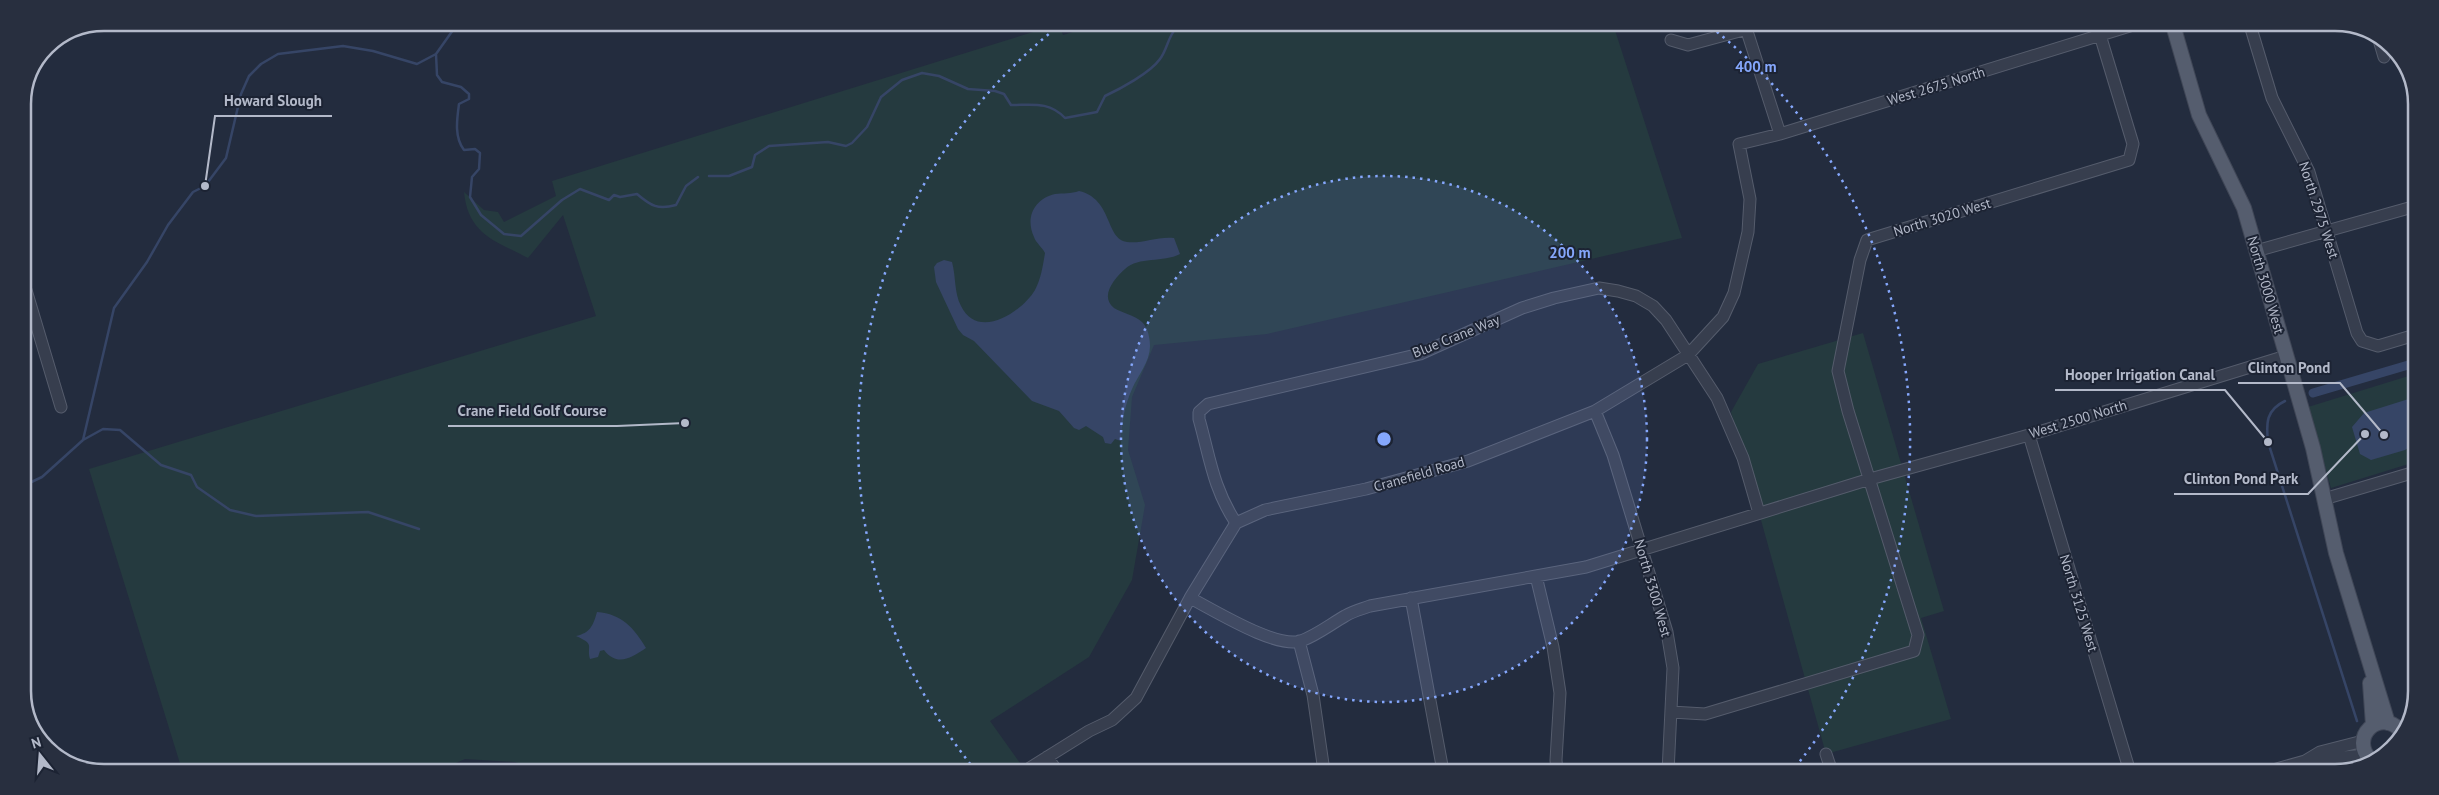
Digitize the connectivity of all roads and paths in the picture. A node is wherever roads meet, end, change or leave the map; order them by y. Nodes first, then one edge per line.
1 (1733, 31) edge
2 (1747, 31) edge
3 (2113, 31) edge
4 (2174, 31) edge
5 (2252, 31) edge
6 (2100, 35) junction
7 (1672, 40) dead end
8 (2381, 48) edge
9 (2384, 57) dead end
10 (1780, 134) junction
11 (1738, 144) joint
12 (2408, 208) edge
13 (2327, 231) junction
14 (2256, 251) junction
15 (31, 310) edge
16 (2408, 337) edge
17 (1688, 355) junction
18 (2286, 356) junction
19 (61, 408) dead end
20 (1595, 411) junction
21 (2028, 435) junction
22 (2408, 474) edge
23 (1870, 479) junction
24 (2324, 499) junction
25 (1759, 513) junction
26 (1236, 523) junction
27 (1642, 549) junction
28 (1536, 576) junction
29 (1190, 598) junction
30 (1411, 598) junction
31 (1299, 641) junction
32 (2370, 667) junction
33 (1671, 712) junction
34 (2373, 725) junction
35 (2397, 726) edge
36 (2363, 741) junction
37 (1826, 754) dead end
38 (2368, 755) edge
39 (1047, 757) junction
40 (2362, 758) edge
41 (2305, 760) junction
42 (1036, 764) edge
43 (1052, 764) edge
44 (1323, 764) edge
45 (1443, 764) edge
46 (1556, 764) edge
47 (1668, 764) edge
48 (1829, 764) edge
49 (2128, 764) edge
50 (2292, 764) edge

1 - 7 street
2 - 10 street
3 - 6 street, West 2675 North
4 - 14 main road, North 3000 West
5 - 13 street, North 2975 West
6 - 10 street, West 2675 North
6 - 23 street, North 3020 West
8 - 9 street
10 - 11 street, West 2675 North
11 - 17 street, Cranefield Road
12 - 13 street
13 - 14 street
13 - 16 street, North 2975 West
14 - 18 main road, North 3000 West
15 - 19 street
17 - 20 street, Cranefield Road
17 - 25 street, Blue Crane Way
17 - 26 street, Blue Crane Way
18 - 21 street, West 2500 North
18 - 24 main road, North 3000 West
20 - 26 street, Cranefield Road
20 - 27 street, North 3300 West
21 - 23 street, West 2500 North
21 - 49 street, North 3125 West
22 - 24 street
23 - 25 street, West 2500 North
23 - 33 street
24 - 32 main road, North 3000 West
25 - 27 street, West 2500 North
26 - 29 street
27 - 28 street, West 2500 North
27 - 33 street, North 3300 West
28 - 30 street, West 2500 North
28 - 46 street
29 - 31 street
29 - 39 street
30 - 31 street, West 2500 North
30 - 45 street
31 - 44 street
32 - 34 main road, North 3000 West
32 - 35 main road, North 3000 West
33 - 47 street, North 3300 West
34 - 35 main road
34 - 36 main road
36 - 38 main road
36 - 41 street
37 - 48 street
39 - 42 street
39 - 43 street
40 - 41 street
41 - 50 street

